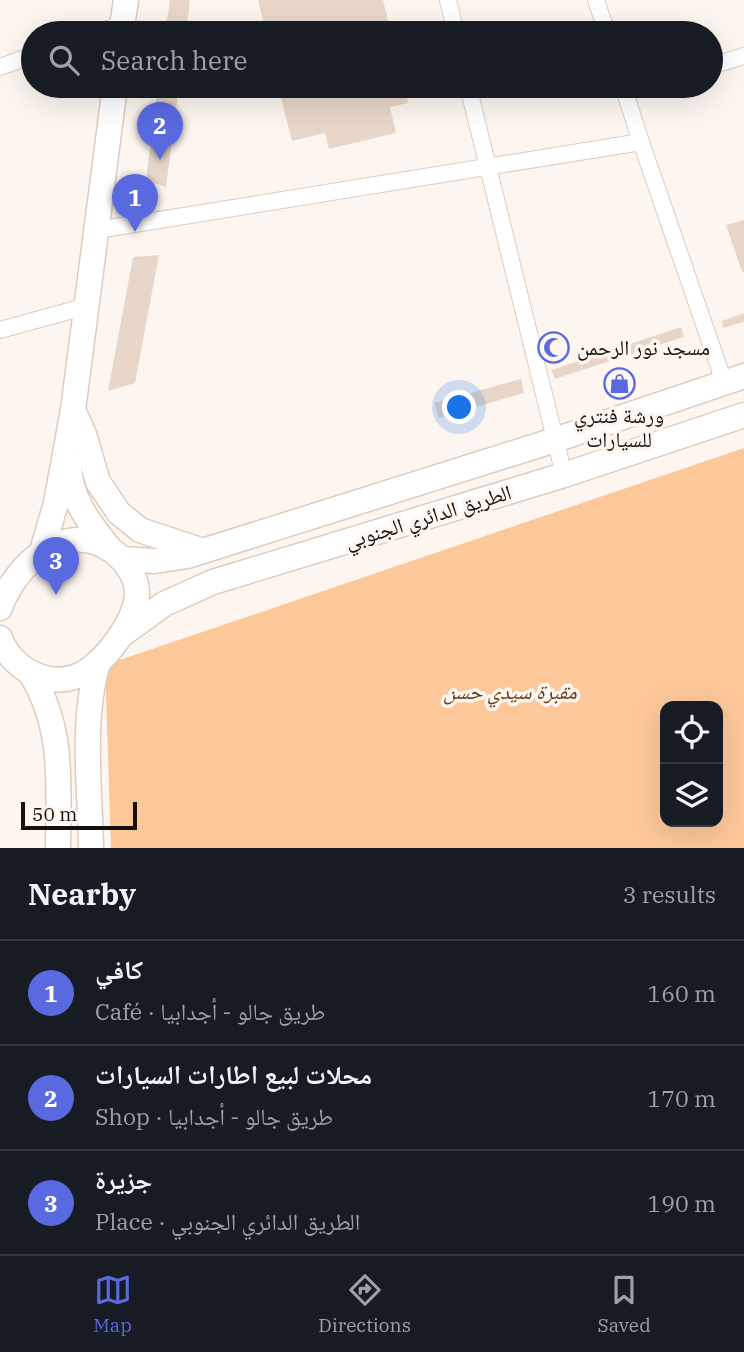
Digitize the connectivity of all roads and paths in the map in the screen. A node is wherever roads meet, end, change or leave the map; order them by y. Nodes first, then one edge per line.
1 (126, 0) edge
2 (448, 0) edge
3 (596, 0) edge
4 (122, 21) edge
5 (453, 21) edge
6 (603, 21) edge
7 (744, 56) edge
8 (21, 59) edge
9 (723, 62) edge
10 (0, 67) edge
11 (114, 98) edge
12 (471, 98) edge
13 (627, 98) edge
14 (640, 142) junction
15 (487, 166) junction
16 (97, 230) junction
17 (87, 306) junction
18 (0, 330) edge
19 (734, 379) edge
20 (72, 410) junction
21 (744, 415) edge
22 (555, 440) junction
23 (564, 475) junction
24 (250, 535) junction
25 (203, 551) junction
26 (116, 554) junction
27 (35, 557) junction
28 (262, 567) junction
29 (0, 578) edge
30 (0, 608) edge
31 (120, 636) junction
32 (2, 646) edge
33 (99, 662) junction
34 (31, 674) junction
35 (58, 848) edge
36 (91, 848) edge

1 - 4 main road
2 - 5 street
3 - 6 street
7 - 9 street
8 - 10 street
11 - 16 main road
12 - 15 street
13 - 14 street
14 - 15 street
14 - 19 street
15 - 16 street
15 - 22 street
16 - 17 main road
17 - 18 street
17 - 20 main road
19 - 22 main road, الطريق الدائري الجنوبي
20 - 25 main road
20 - 26 main road
20 - 27 main road
21 - 23 main road, الطريق الدائري الجنوبي
22 - 23 street
22 - 24 main road, الطريق الدائري الجنوبي
23 - 28 main road, الطريق الدائري الجنوبي
24 - 25 main road, الطريق الدائري الجنوبي
24 - 28 main road
25 - 26 main road, الطريق الدائري الجنوبي
26 - 27 main road, الطريق الدائري الجنوبي
26 - 31 main road
27 - 29 main road
27 - 30 main road
28 - 31 main road, الطريق الدائري الجنوبي
31 - 33 main road
32 - 34 main road
33 - 34 main road
33 - 36 main road
34 - 35 main road

